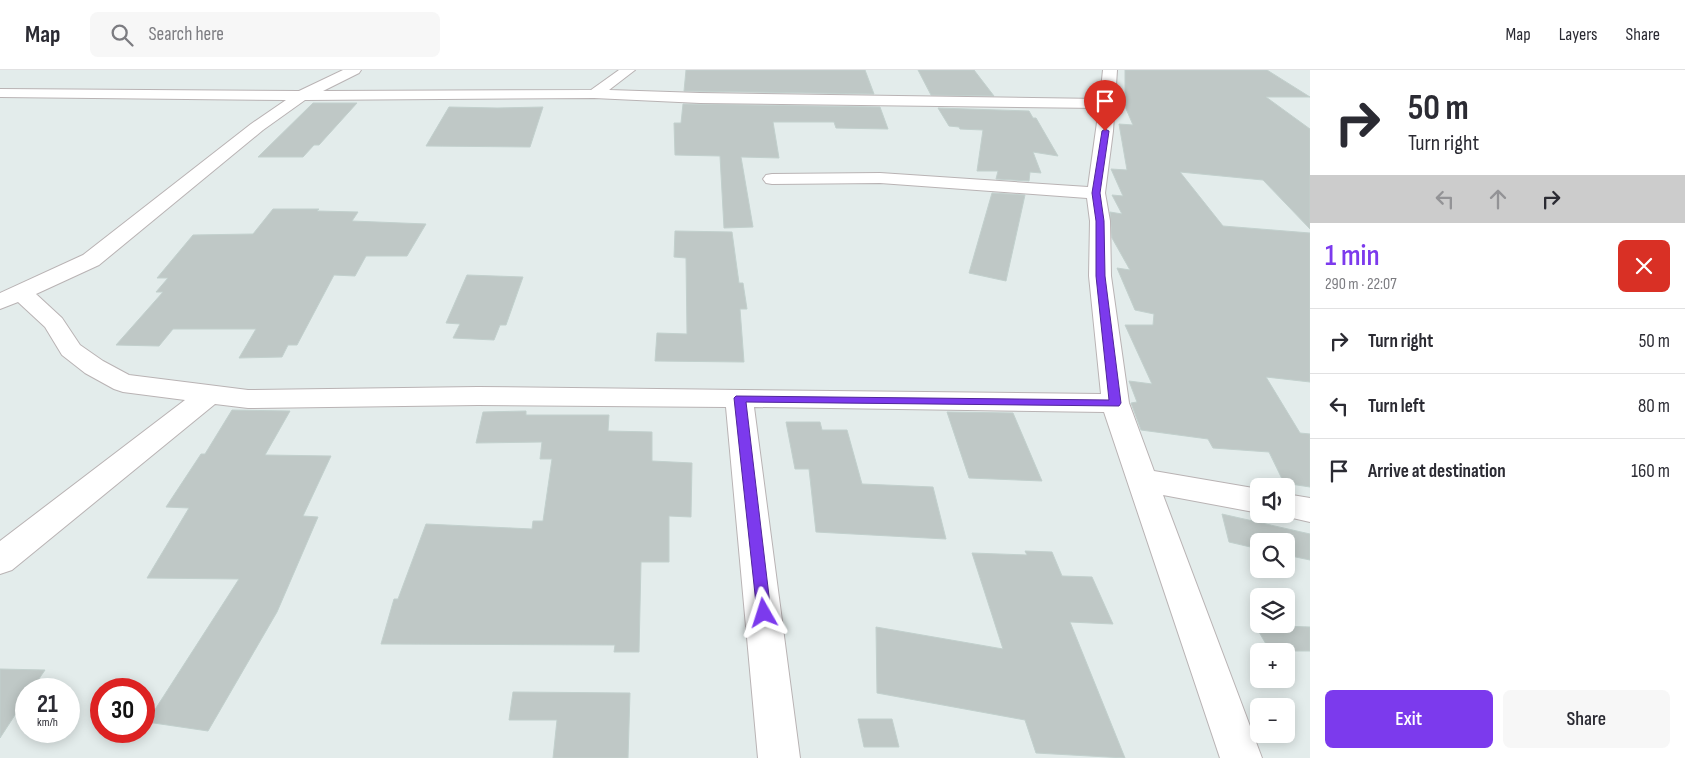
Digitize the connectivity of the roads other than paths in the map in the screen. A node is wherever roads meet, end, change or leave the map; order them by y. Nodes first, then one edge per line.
1 (354, 70) edge
2 (628, 70) edge
3 (1110, 70) edge
4 (2, 94) edge
5 (594, 94) junction
6 (302, 96) junction
7 (1107, 104) junction
8 (772, 179) dead end
9 (1096, 193) junction
10 (11, 297) edge
11 (210, 394) junction
12 (740, 398) junction
13 (1115, 403) junction
14 (1142, 480) junction
15 (1250, 499) edge
16 (1295, 508) edge
17 (1310, 510) edge
18 (0, 560) edge
19 (780, 758) edge
20 (1241, 758) edge

1 - 6 street
2 - 5 street
3 - 7 street
4 - 6 street
5 - 6 street
5 - 7 street
6 - 10 street
7 - 9 street
8 - 9 street
9 - 13 street
10 - 11 street
11 - 12 street
11 - 18 street
12 - 13 street
12 - 19 street
13 - 14 street
14 - 15 street
14 - 20 street
16 - 17 street

